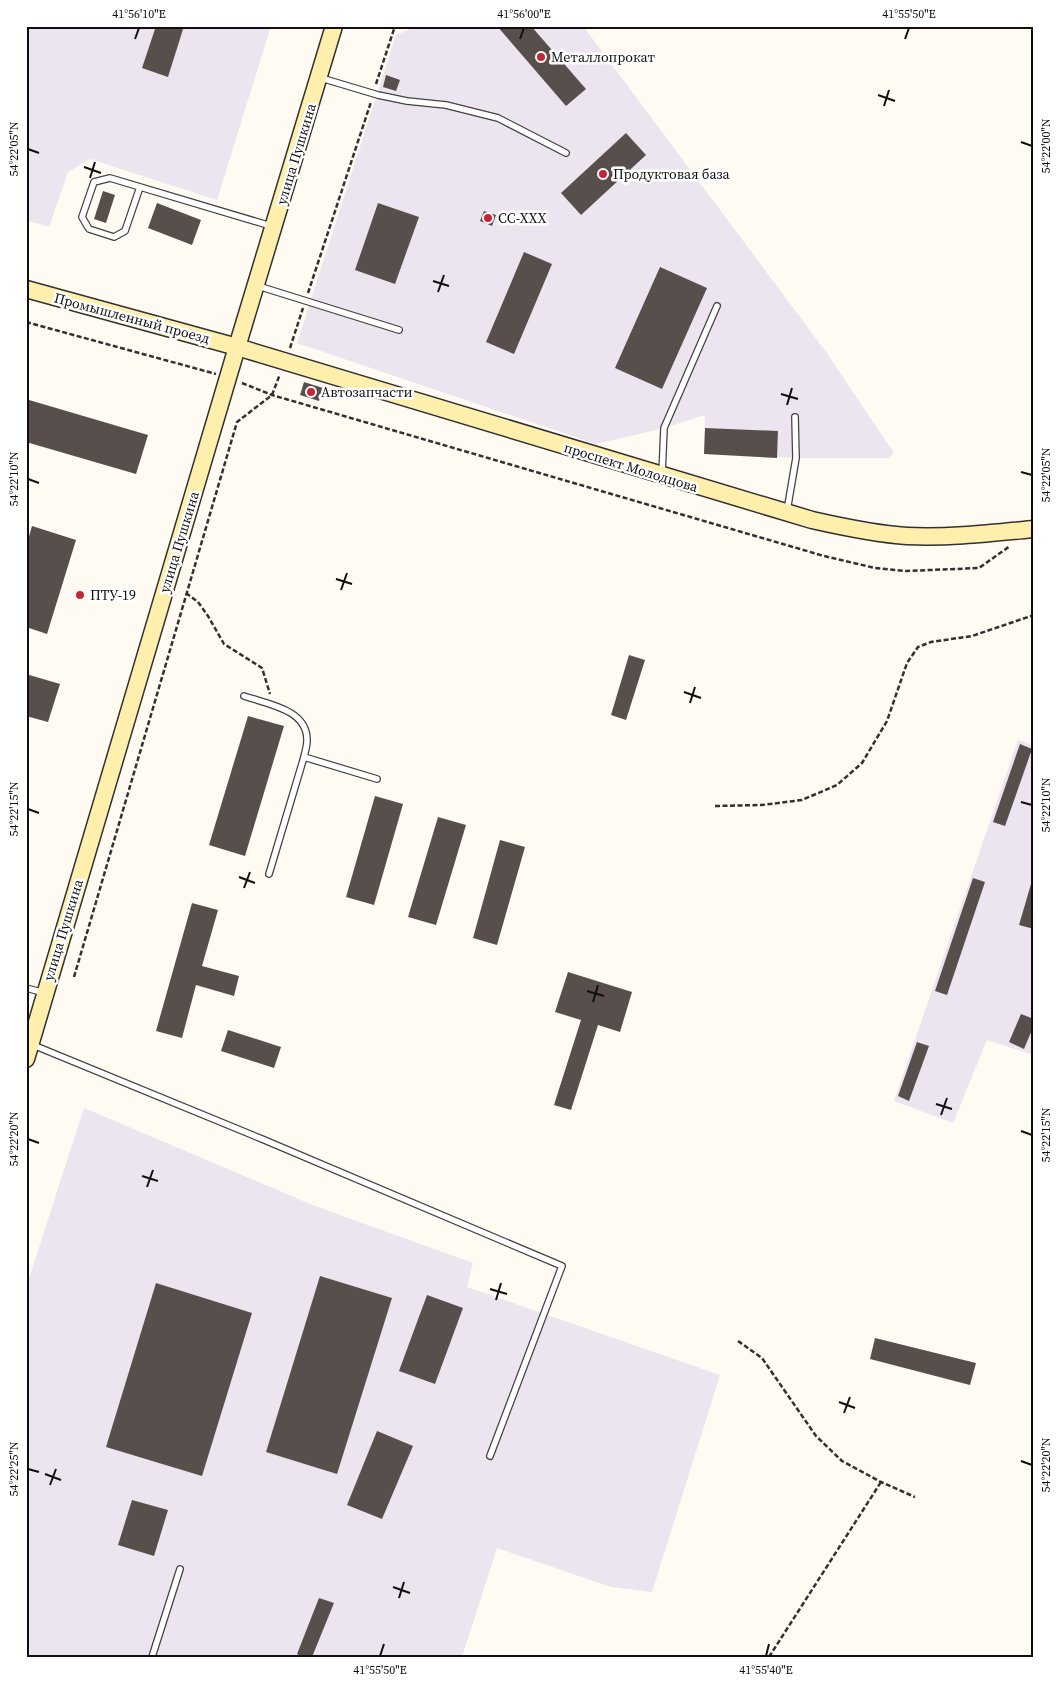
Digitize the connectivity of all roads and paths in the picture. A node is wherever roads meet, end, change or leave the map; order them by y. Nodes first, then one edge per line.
1 (334, 26) edge
2 (395, 26) edge
3 (319, 77) junction
4 (374, 93) junction
5 (566, 153) dead end
6 (140, 187) junction
7 (274, 227) junction
8 (256, 285) junction
9 (26, 290) edge
10 (305, 301) junction
11 (717, 306) dead end
12 (26, 322) edge
13 (399, 330) dead end
14 (237, 348) junction
15 (285, 362) junction
16 (228, 377) junction
17 (272, 395) junction
18 (795, 417) dead end
19 (662, 476) junction
20 (787, 513) junction
21 (1034, 529) edge
22 (1010, 546) dead end
23 (186, 594) junction
24 (1034, 615) edge
25 (244, 696) dead end
26 (272, 705) junction
27 (304, 757) junction
28 (377, 779) dead end
29 (715, 806) dead end
30 (269, 874) dead end
31 (74, 977) dead end
32 (26, 988) edge
33 (45, 993) junction
34 (28, 1052) edge
35 (738, 1341) dead end
36 (490, 1456) dead end
37 (880, 1482) junction
38 (915, 1497) dead end
39 (180, 1569) dead end
40 (152, 1657) edge
41 (769, 1657) edge

1 - 3 main road, улица Пушкина
2 - 4 path
3 - 4 lane
3 - 7 main road, улица Пушкина
4 - 5 lane
4 - 10 path
6 - 6 lane
6 - 7 lane
7 - 8 main road, улица Пушкина
8 - 10 lane
8 - 14 main road, улица Пушкина
9 - 14 main road, Промышленный проезд
10 - 13 lane
10 - 15 path
11 - 19 lane
12 - 16 path
14 - 15 main road, проспект Молодцова
14 - 16 main road, улица Пушкина
15 - 17 path
15 - 19 main road, проспект Молодцова
16 - 17 path
16 - 33 main road, улица Пушкина
17 - 22 path
17 - 23 path
18 - 20 lane
19 - 20 main road, проспект Молодцова
20 - 21 main road, проспект Молодцова
23 - 26 path
23 - 31 path
24 - 29 path
25 - 26 lane
26 - 27 lane
27 - 28 lane
27 - 30 lane
32 - 33 lane
33 - 34 main road, улица Пушкина
34 - 36 lane
35 - 37 path
37 - 38 path
37 - 41 path
39 - 40 lane

